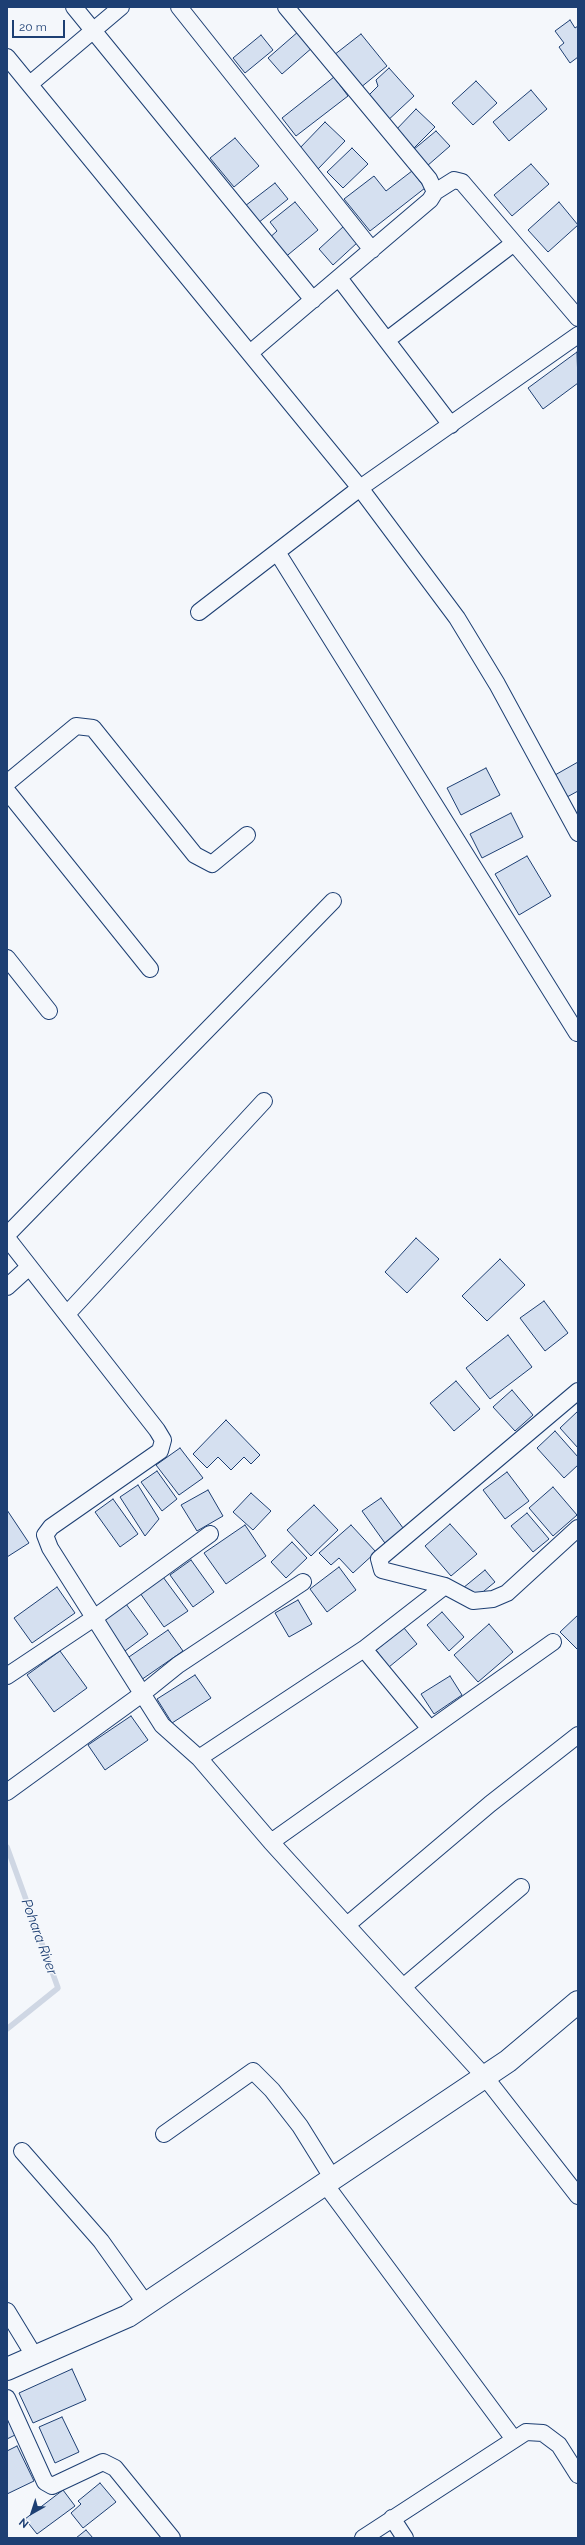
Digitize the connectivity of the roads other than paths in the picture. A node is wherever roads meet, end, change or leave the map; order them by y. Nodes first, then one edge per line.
1 (74, 7) edge
2 (121, 7) edge
3 (179, 7) edge
4 (286, 7) edge
5 (93, 30) junction
6 (7, 57) edge
7 (30, 84) junction
8 (435, 192) junction
9 (514, 242) junction
10 (372, 250) junction
11 (339, 278) junction
12 (313, 300) junction
13 (578, 318) edge
14 (578, 335) edge
15 (386, 340) junction
16 (250, 353) junction
17 (452, 425) junction
18 (360, 488) junction
19 (277, 552) junction
20 (199, 612) dead end
21 (7, 783) edge
22 (7, 791) edge
23 (578, 833) edge
24 (247, 835) dead end
25 (333, 901) dead end
26 (7, 958) edge
27 (150, 969) dead end
28 (49, 1011) dead end
29 (578, 1033) edge
30 (264, 1101) dead end
31 (7, 1236) edge
32 (29, 1267) junction
33 (7, 1287) edge
34 (67, 1314) junction
35 (578, 1391) edge
36 (578, 1528) edge
37 (210, 1534) dead end
38 (303, 1582) dead end
39 (444, 1586) junction
40 (94, 1618) junction
41 (553, 1642) dead end
42 (364, 1649) junction
43 (7, 1676) edge
44 (142, 1694) junction
45 (430, 1729) junction
46 (578, 1735) edge
47 (199, 1758) junction
48 (7, 1792) edge
49 (271, 1842) junction
50 (521, 1887) dead end
51 (347, 1925) junction
52 (403, 1987) junction
53 (578, 2002) edge
54 (485, 2077) junction
55 (164, 2134) dead end
56 (22, 2151) dead end
57 (329, 2181) junction
58 (578, 2196) edge
59 (146, 2304) junction
60 (7, 2311) edge
61 (35, 2357) junction
62 (7, 2368) edge
63 (7, 2398) edge
64 (513, 2438) junction
65 (578, 2475) edge
66 (392, 2518) junction
67 (172, 2538) edge
68 (363, 2538) edge
69 (405, 2538) edge

1 - 5 street
2 - 5 street
3 - 10 street
4 - 8 street
5 - 7 street
5 - 12 street
6 - 7 street
7 - 16 street
8 - 9 street
8 - 10 street
9 - 13 street
9 - 15 street
10 - 11 street
11 - 12 street
11 - 15 street
12 - 16 street
14 - 17 street
15 - 17 street
16 - 18 street
17 - 18 street
18 - 19 street
18 - 23 street
19 - 20 street
19 - 29 street
21 - 24 street
22 - 27 street
25 - 31 street
26 - 28 street
30 - 34 street
31 - 32 street
32 - 33 street
32 - 34 street
34 - 40 street
35 - 39 street
36 - 39 street
37 - 40 street
38 - 44 street
39 - 42 street
40 - 43 street
40 - 44 street
41 - 45 street
42 - 45 street
42 - 47 street
44 - 47 street
44 - 48 street
45 - 49 street
46 - 51 street
47 - 49 street
49 - 51 street
50 - 52 street
51 - 52 street
52 - 54 street
53 - 54 street
54 - 57 street
54 - 58 street
55 - 57 street
56 - 59 street
57 - 59 street
57 - 64 street
59 - 61 street
60 - 61 street
61 - 62 street
63 - 67 street
64 - 65 street
64 - 66 street
66 - 68 street
66 - 69 street

